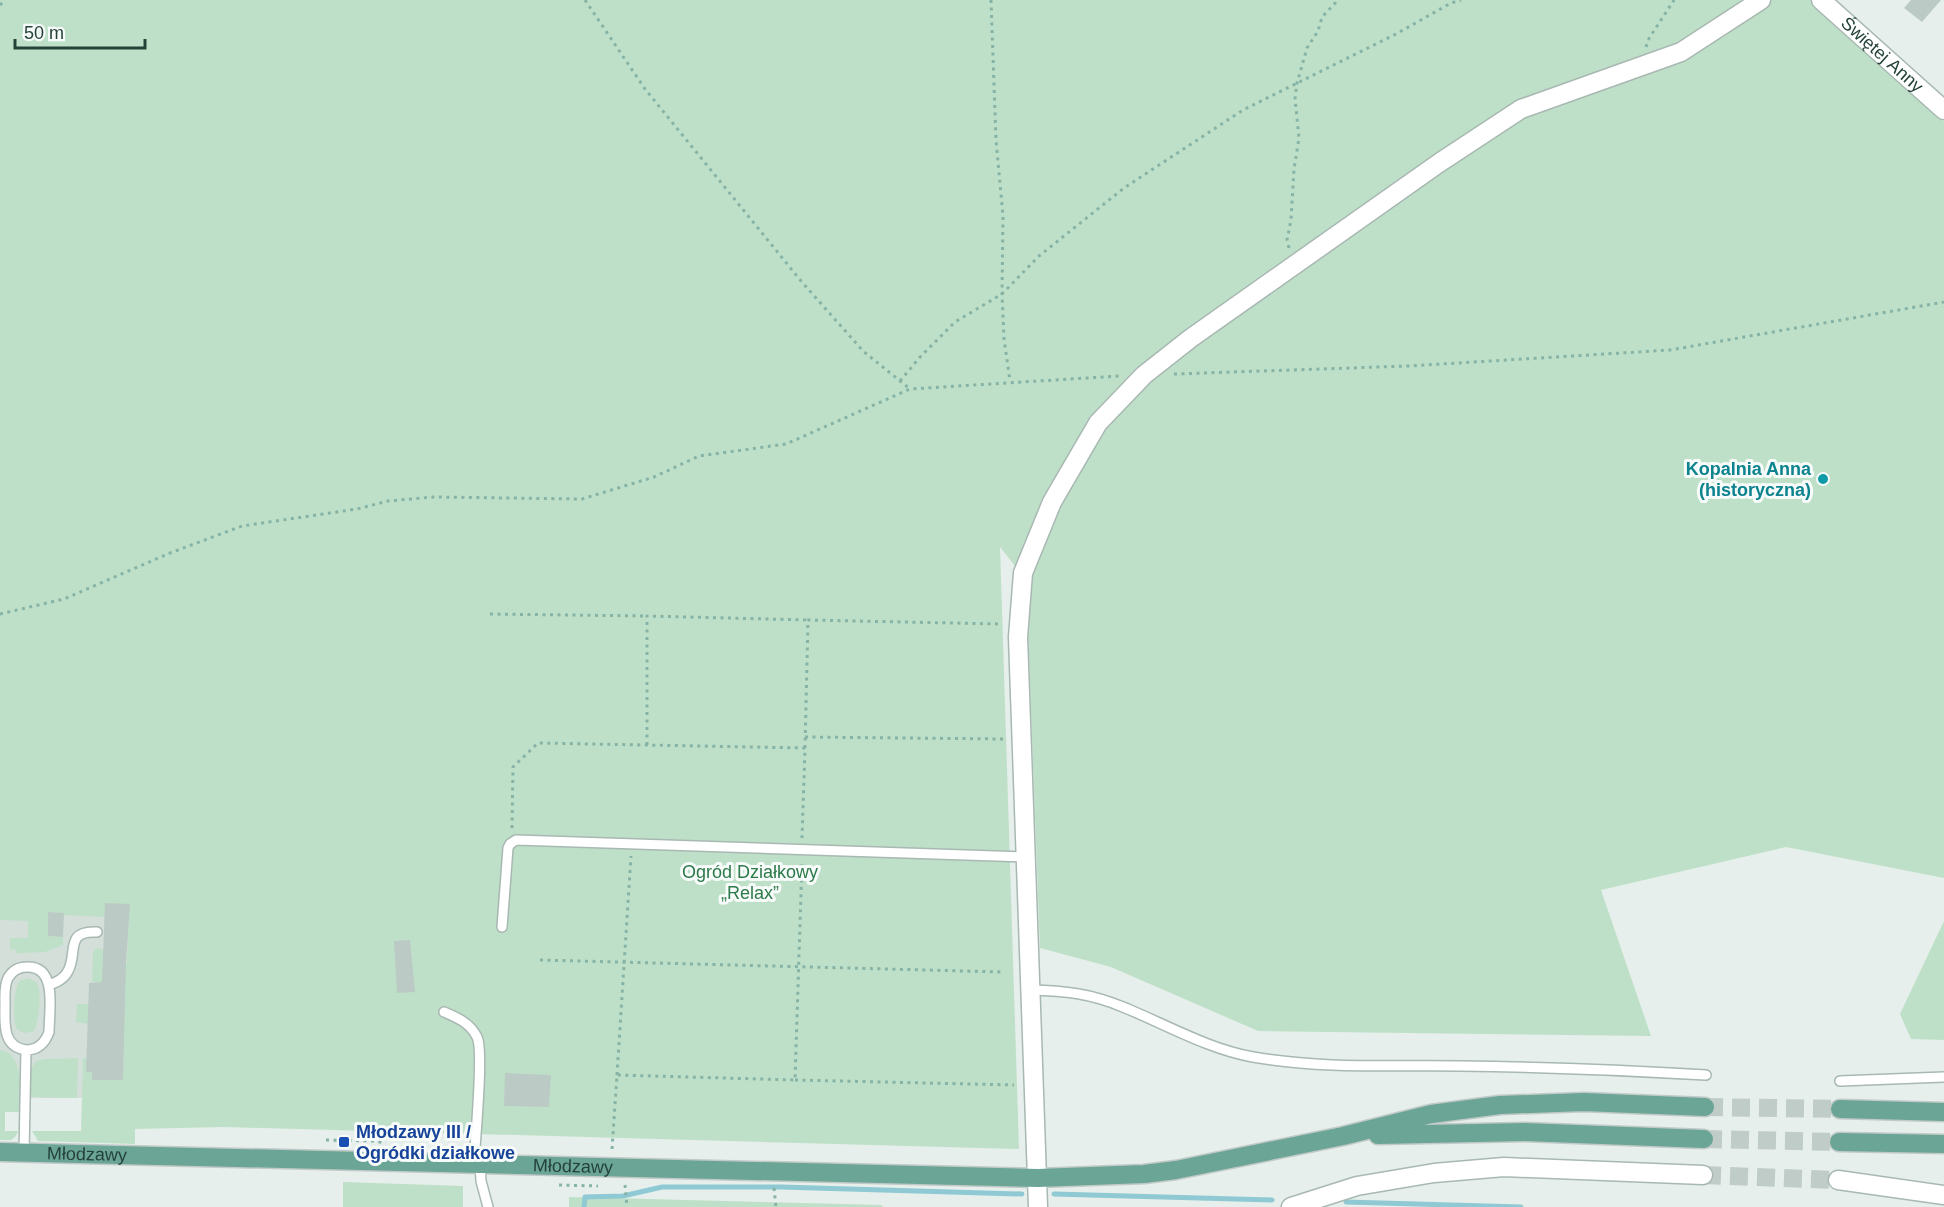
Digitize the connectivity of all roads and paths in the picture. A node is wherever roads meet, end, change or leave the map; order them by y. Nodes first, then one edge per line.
1 (5, 0) edge
2 (585, 0) edge
3 (991, 0) edge
4 (1338, 0) edge
5 (1461, 0) edge
6 (1674, 0) edge
7 (1761, 0) edge
8 (1821, 0) edge
9 (0, 5) edge
10 (1649, 63) junction
11 (1298, 83) junction
12 (1944, 111) edge
13 (1297, 263) junction
14 (1002, 294) junction
15 (1944, 302) edge
16 (1144, 375) junction
17 (900, 381) junction
18 (1010, 381) junction
19 (909, 388) junction
20 (0, 614) edge
21 (490, 614) dead end
22 (647, 616) junction
23 (808, 620) junction
24 (1002, 624) dead end
25 (805, 737) junction
26 (1003, 739) dead end
27 (647, 745) junction
28 (805, 748) junction
29 (512, 842) junction
30 (632, 844) junction
31 (802, 850) junction
32 (1025, 857) junction
33 (502, 927) dead end
34 (98, 932) dead end
35 (540, 960) dead end
36 (625, 962) junction
37 (798, 968) junction
38 (1003, 972) dead end
39 (49, 985) junction
40 (1030, 990) junction
41 (444, 1012) dead end
42 (4, 1040) edge
43 (26, 1050) junction
44 (617, 1075) junction
45 (1706, 1075) dead end
46 (1944, 1077) edge
47 (795, 1080) junction
48 (1840, 1081) dead end
49 (1014, 1085) dead end
50 (1705, 1107) tunnel mouth
51 (1840, 1109) tunnel mouth
52 (1944, 1112) edge
53 (1343, 1136) junction
54 (1704, 1140) tunnel mouth
55 (1839, 1142) tunnel mouth
56 (1944, 1144) edge
57 (0, 1152) edge
58 (24, 1153) junction
59 (477, 1163) junction
60 (611, 1167) junction
61 (1703, 1175) tunnel mouth
62 (1038, 1178) junction
63 (1838, 1180) tunnel mouth
64 (618, 1186) dead end
65 (1944, 1195) edge
66 (488, 1207) edge
67 (627, 1207) edge
68 (1038, 1207) edge
69 (1291, 1207) edge

1 - 9 path
2 - 17 path
3 - 14 path
4 - 11 path
5 - 11 path
6 - 10 path
7 - 10 street
8 - 12 street, Świętej Anny
10 - 13 street
11 - 13 path
11 - 14 path
13 - 16 street
14 - 17 path
14 - 18 path
15 - 16 path
16 - 18 path
16 - 32 street
17 - 19 path
18 - 19 path
19 - 20 path
21 - 22 path
22 - 23 path
22 - 27 path
23 - 24 path
23 - 25 path
25 - 26 path
25 - 28 path
27 - 28 path
27 - 29 path
28 - 31 path
29 - 30 lane
29 - 33 lane
30 - 31 lane
30 - 36 path
31 - 32 lane
31 - 37 path
32 - 40 street
34 - 39 lane
35 - 36 path
36 - 37 path
36 - 44 path
37 - 38 path
37 - 47 path
39 - 42 lane
39 - 43 lane
40 - 45 lane
40 - 62 street
41 - 59 lane
42 - 43 lane
43 - 58 lane
44 - 47 path
44 - 60 path
46 - 48 lane
47 - 49 path
50 - 53 main road
51 - 52 main road
53 - 54 main road
53 - 62 main road, Młodzawy
55 - 56 main road
57 - 58 main road, Młodzawy
58 - 59 main road, Młodzawy
59 - 60 main road, Młodzawy
59 - 66 lane
60 - 62 main road, Młodzawy
61 - 69 street
62 - 68 street
63 - 65 street
64 - 67 path

